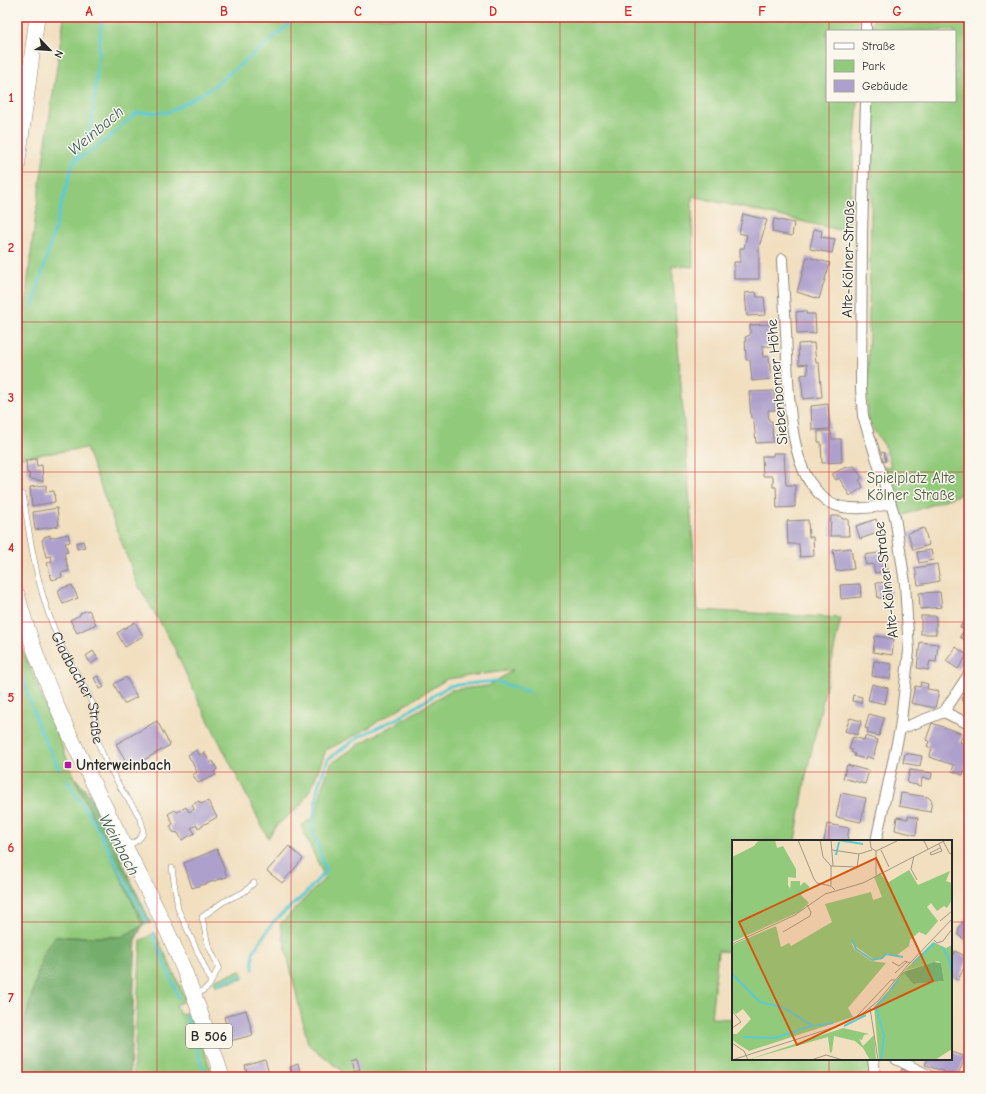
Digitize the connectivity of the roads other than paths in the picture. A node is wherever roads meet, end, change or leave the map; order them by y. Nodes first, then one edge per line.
1 (37, 17) edge
2 (866, 17) edge
3 (866, 30) edge
4 (866, 102) edge
5 (17, 168) edge
6 (782, 259) dead end
7 (17, 490) edge
8 (890, 503) junction
9 (18, 597) edge
10 (969, 674) edge
11 (944, 712) junction
12 (969, 724) edge
13 (900, 729) junction
14 (876, 840) edge
15 (126, 847) junction
16 (172, 868) dead end
17 (254, 883) dead end
18 (211, 981) junction
19 (195, 996) junction
20 (873, 1060) edge
21 (898, 1060) edge
22 (222, 1077) edge
23 (875, 1077) edge
24 (932, 1077) edge

1 - 5 main road
2 - 3 street
4 - 8 street, Alte-Kölner-Straße
6 - 8 street, Siebenborner Höhe
7 - 15 lane, Gladbacher Straße
8 - 13 street, Alte-Kölner-Straße
9 - 15 main road, Gladbacher Straße / B 506
10 - 11 street
11 - 12 street
11 - 13 street
13 - 14 street, Alte-Kölner-Straße
15 - 19 main road, Gladbacher Straße / B 506
16 - 18 lane
17 - 18 lane
18 - 19 lane
19 - 22 main road, Gladbacher Straße / B 506
20 - 23 street
21 - 24 street

